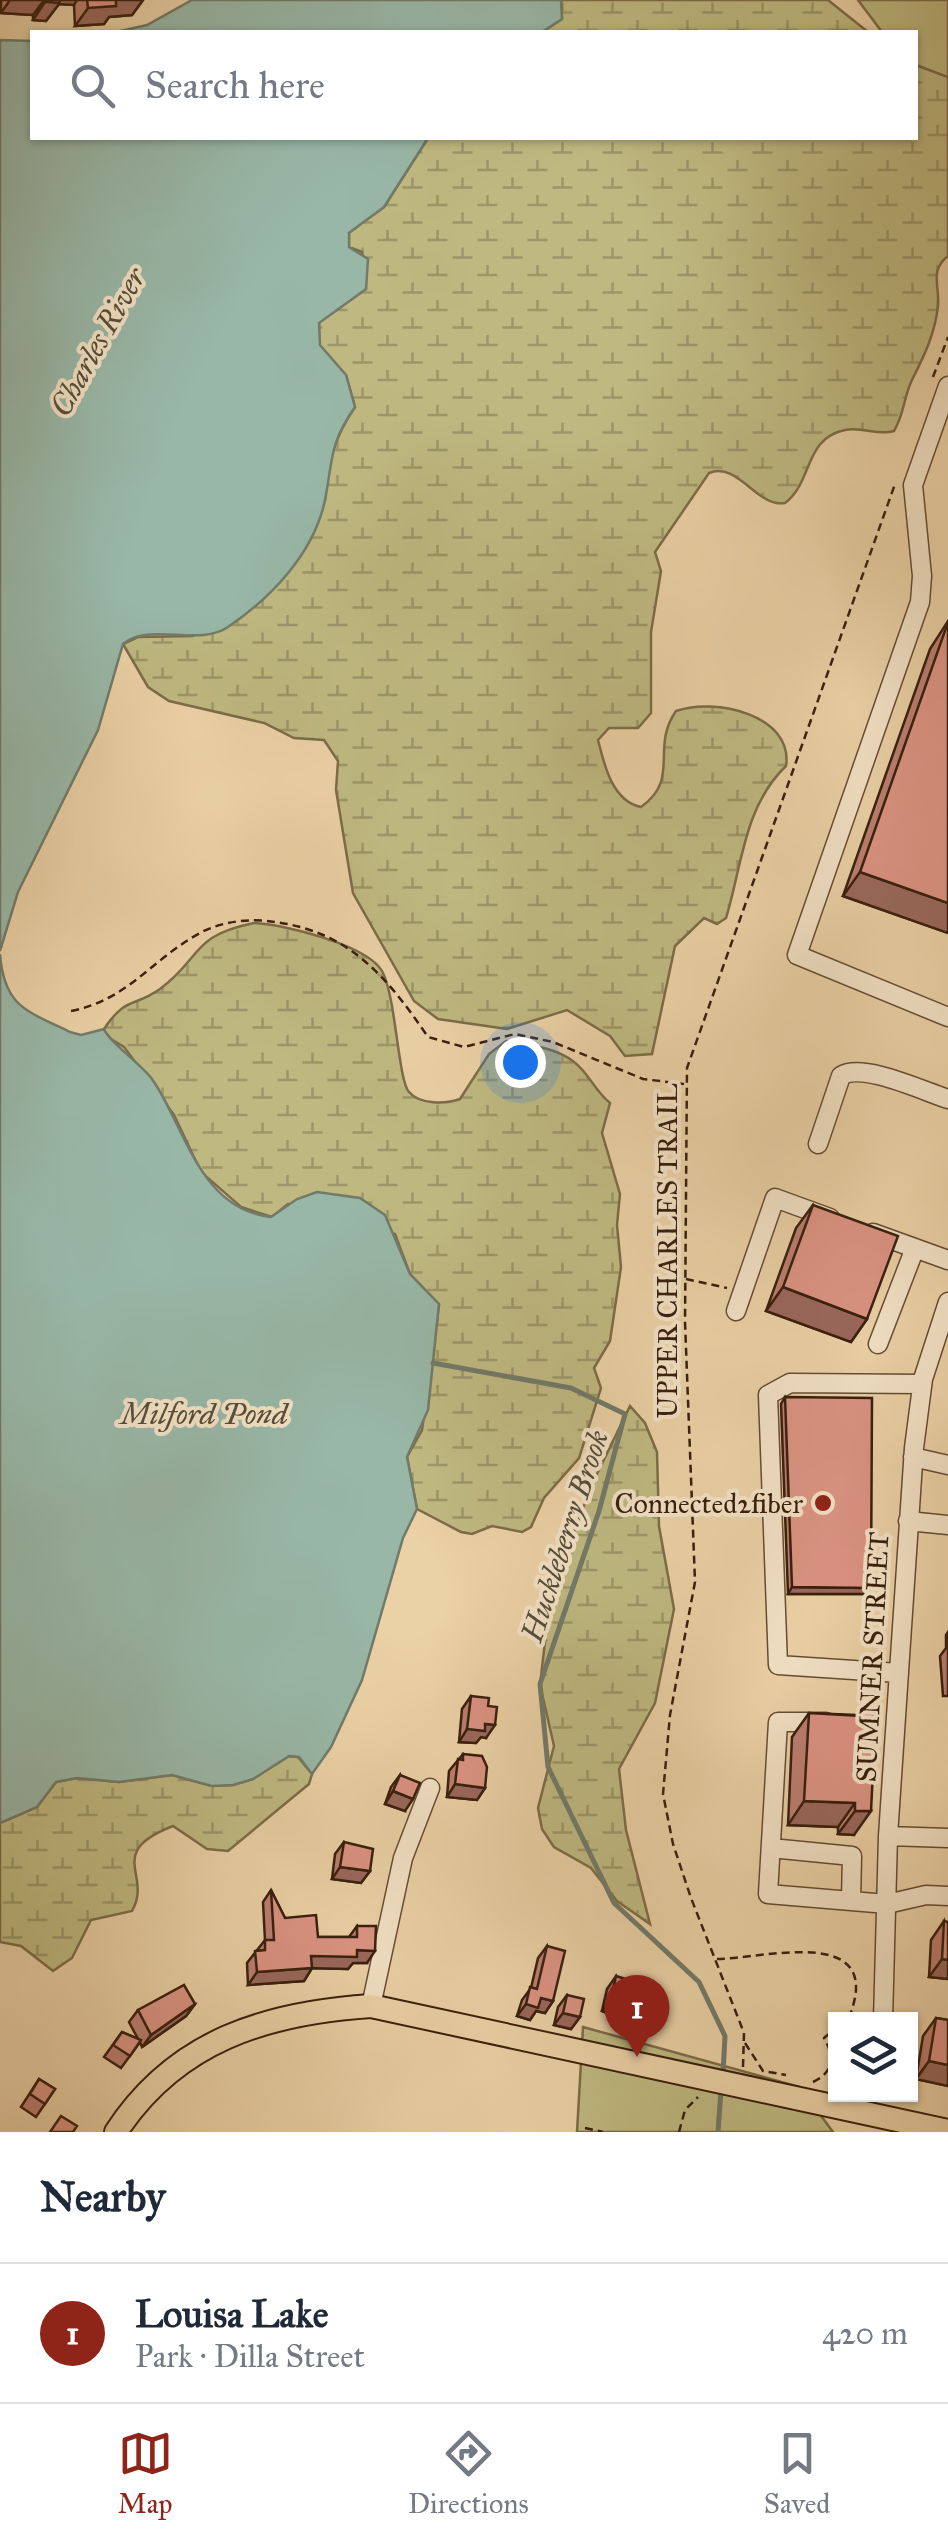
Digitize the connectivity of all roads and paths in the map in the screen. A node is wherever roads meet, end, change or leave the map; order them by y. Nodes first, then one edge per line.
1 (948, 337) edge
2 (940, 384) edge
3 (899, 474) dead end
4 (71, 1011) dead end
5 (948, 1017) edge
6 (686, 1084) junction
7 (948, 1099) edge
8 (818, 1144) dead end
9 (915, 1248) junction
10 (948, 1260) edge
11 (684, 1279) junction
12 (743, 1292) junction
13 (948, 1302) edge
14 (736, 1311) dead end
15 (942, 1338) edge
16 (878, 1344) dead end
17 (922, 1384) junction
18 (913, 1457) junction
19 (948, 1465) edge
20 (908, 1521) junction
21 (948, 1526) edge
22 (900, 1673) junction
23 (837, 1722) edge
24 (876, 1722) edge
25 (896, 1722) junction
26 (430, 1788) dead end
27 (888, 1836) junction
28 (948, 1838) edge
29 (771, 1848) junction
30 (948, 1896) edge
31 (851, 1901) junction
32 (888, 1904) junction
33 (716, 1959) junction
34 (370, 2006) junction
35 (849, 2012) edge
36 (883, 2012) edge
37 (744, 2042) junction
38 (828, 2068) edge
39 (722, 2083) junction
40 (876, 2105) edge
41 (585, 2128) dead end
42 (948, 2131) edge
43 (116, 2132) edge
44 (603, 2132) edge
45 (679, 2132) edge

1 - 2 path
2 - 5 street
3 - 6 path, UPPER CHARLES TRAIL
4 - 6 path
6 - 11 path, UPPER CHARLES TRAIL
7 - 8 street
9 - 10 street
9 - 12 street
9 - 16 street
11 - 12 path
11 - 33 path, UPPER CHARLES TRAIL
12 - 14 street
13 - 15 street, SUMNER STREET
15 - 17 street, SUMNER STREET
17 - 18 street, SUMNER STREET
17 - 22 street
18 - 19 street
18 - 20 street, SUMNER STREET
20 - 21 street
20 - 22 street, SUMNER STREET
22 - 25 street, SUMNER STREET
23 - 29 street
24 - 25 street
25 - 27 street, SUMNER STREET
26 - 34 street
27 - 28 street
27 - 32 street, SUMNER STREET
29 - 31 street
29 - 31 street
30 - 32 street
31 - 32 street
32 - 36 street, SUMNER STREET
33 - 35 path
33 - 37 path, UPPER CHARLES TRAIL
34 - 39 main road
34 - 43 main road
37 - 38 path
37 - 39 path, UPPER CHARLES TRAIL
39 - 40 main road
39 - 45 path, UPPER CHARLES TRAIL
40 - 42 main road
41 - 44 path

